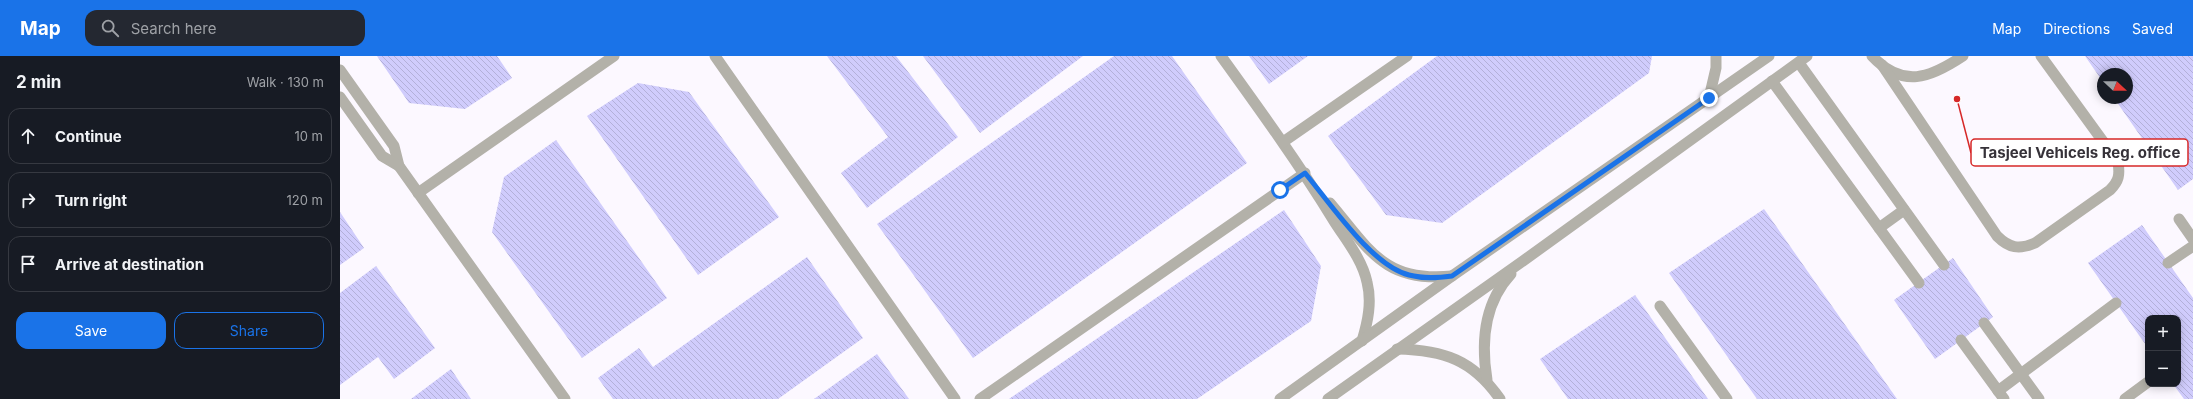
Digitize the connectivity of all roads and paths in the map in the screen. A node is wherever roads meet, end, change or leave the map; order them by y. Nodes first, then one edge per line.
1 (614, 56) edge
2 (715, 56) edge
3 (1221, 56) edge
4 (1407, 56) edge
5 (1716, 56) edge
6 (1769, 56) edge
7 (1963, 56) edge
8 (2041, 56) edge
9 (1803, 59) edge
10 (1876, 59) edge
11 (340, 70) edge
12 (1772, 82) junction
13 (340, 97) edge
14 (1709, 98) junction
15 (1283, 142) junction
16 (398, 166) junction
17 (1305, 173) junction
18 (418, 193) junction
19 (1904, 210) junction
20 (2179, 219) dead end
21 (1879, 228) junction
22 (2193, 239) edge
23 (2193, 246) edge
24 (1523, 261) junction
25 (2168, 263) dead end
26 (1944, 265) dead end
27 (1452, 276) junction
28 (1919, 283) dead end
29 (2116, 303) dead end
30 (1660, 306) dead end
31 (1984, 323) dead end
32 (1961, 340) dead end
33 (1362, 341) junction
34 (1397, 349) junction
35 (2021, 373) junction
36 (1487, 380) junction
37 (2145, 384) edge
38 (2001, 395) edge
39 (565, 399) edge
40 (955, 399) edge
41 (980, 399) edge
42 (1280, 399) edge
43 (1328, 399) edge
44 (1500, 399) edge
45 (1727, 399) edge
46 (2039, 399) edge
47 (2125, 399) edge

1 - 18 street
2 - 40 street
3 - 15 street
4 - 15 street
5 - 14 street
6 - 14 street
7 - 10 street
8 - 10 street
9 - 12 street
9 - 19 street
11 - 16 street
12 - 21 street
12 - 24 street
13 - 16 street
14 - 27 street
15 - 17 street
16 - 18 street
17 - 27 street
17 - 33 street
17 - 41 street
18 - 39 street
19 - 21 street
19 - 26 street
20 - 22 street
21 - 28 street
23 - 25 street
24 - 34 street
24 - 36 street
27 - 33 street
29 - 35 street
30 - 45 street
31 - 35 street
32 - 38 street
33 - 42 street
34 - 36 street
34 - 43 street
35 - 38 street
35 - 46 street
36 - 44 street
37 - 47 street

